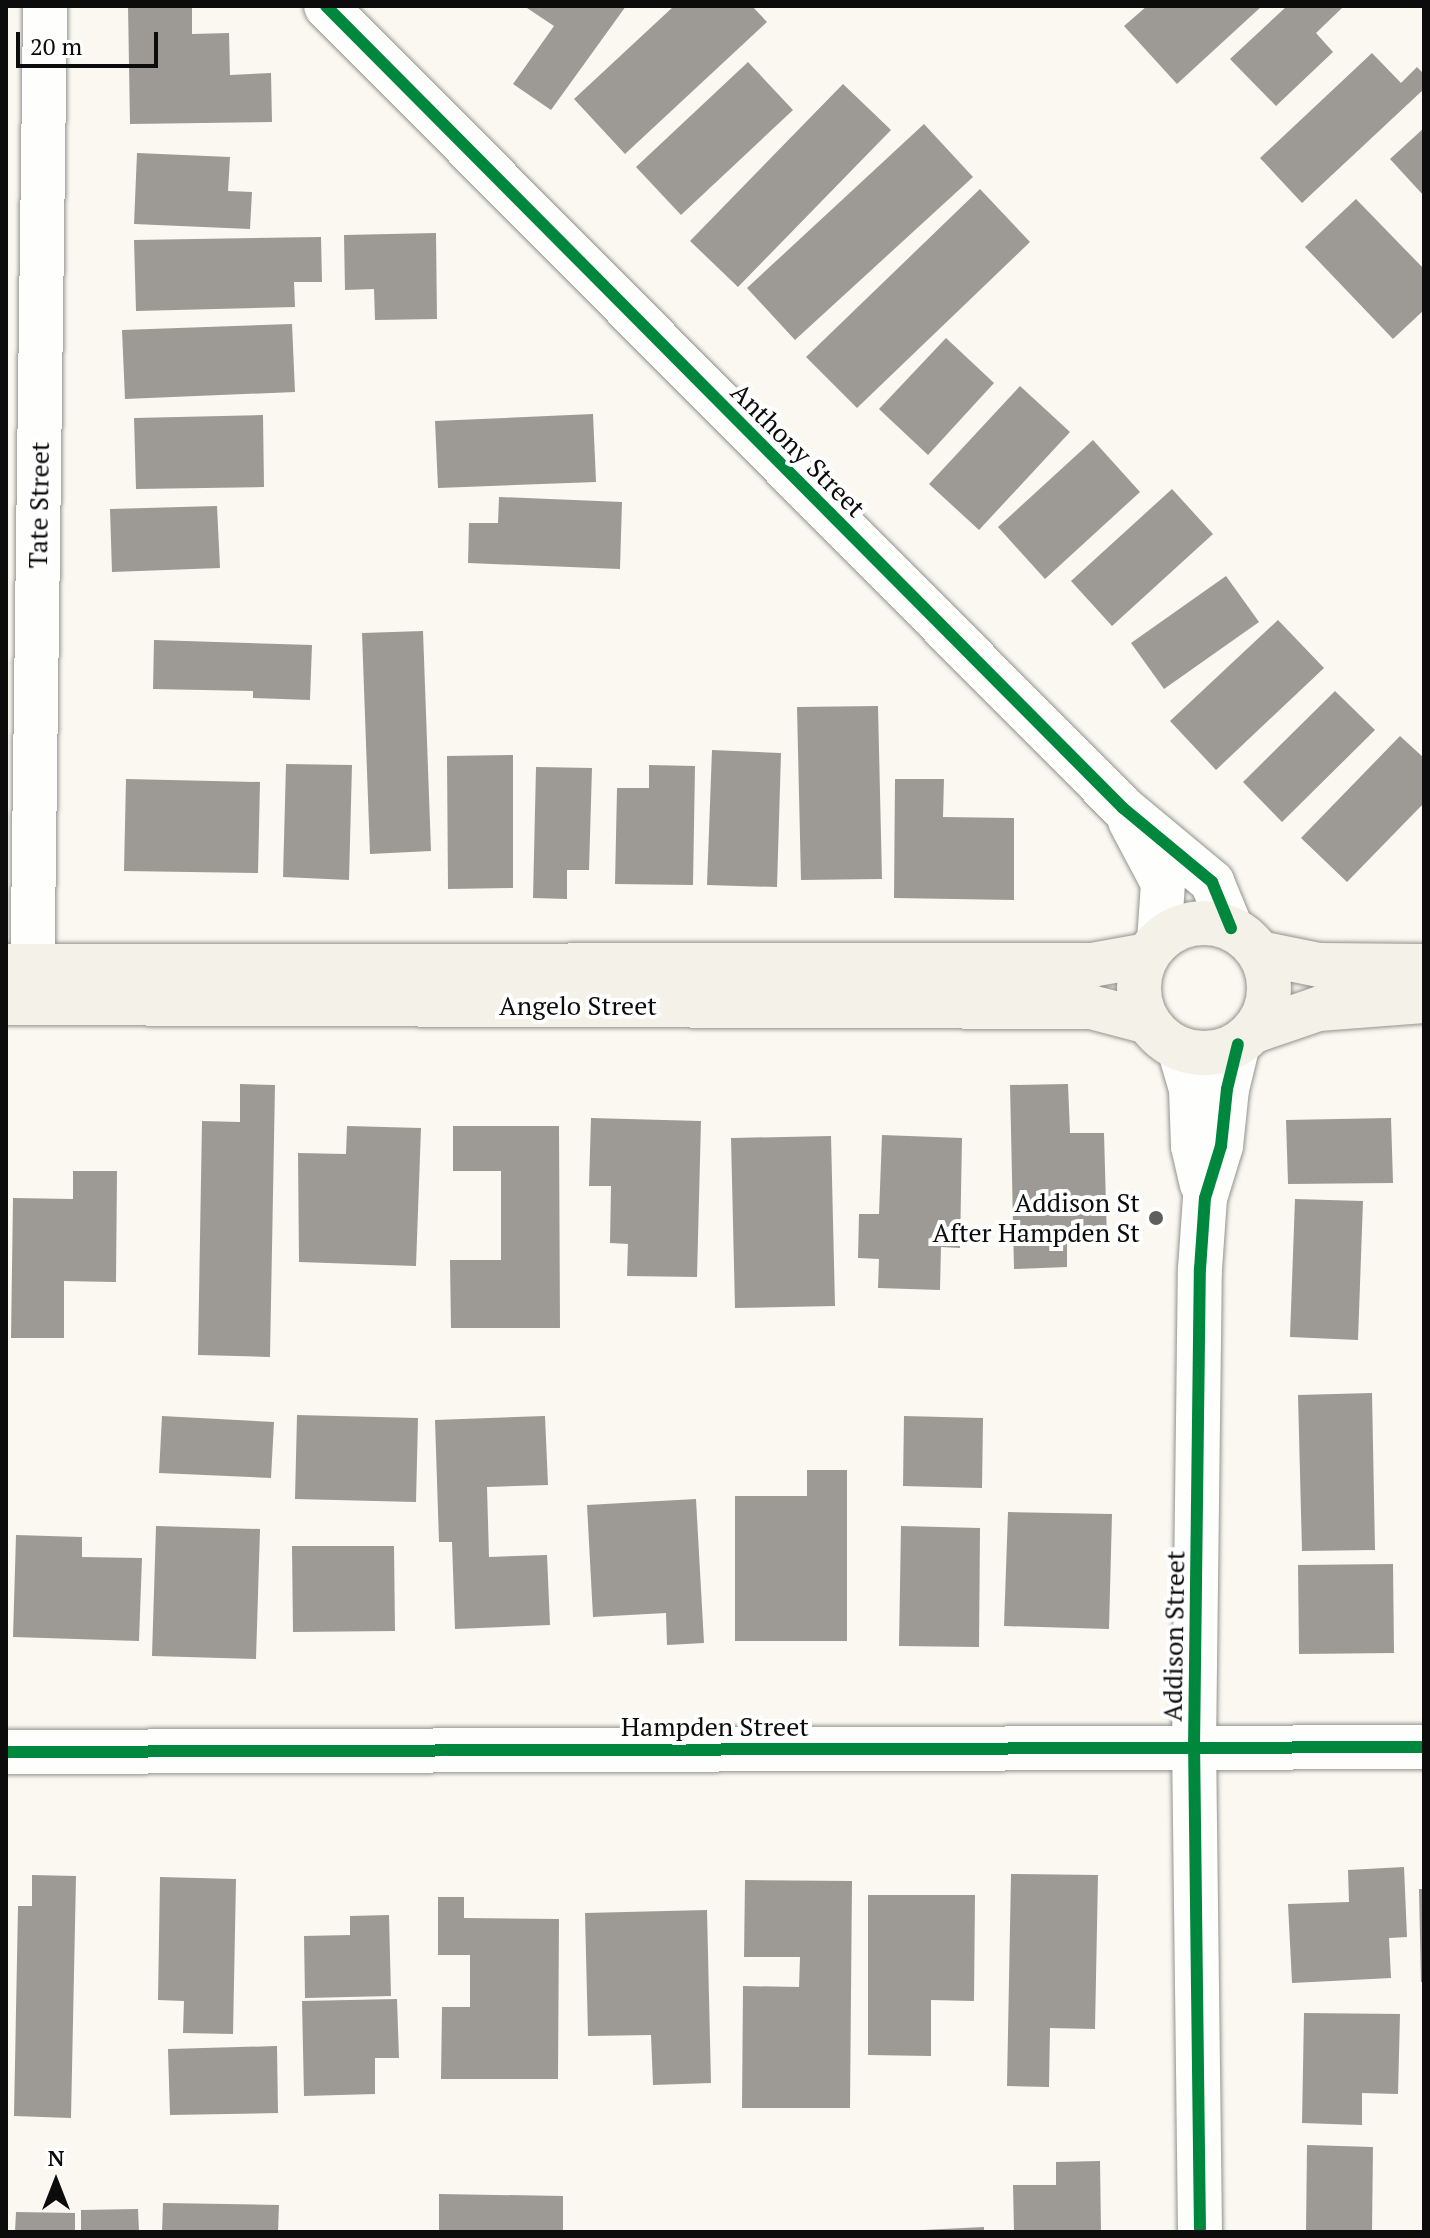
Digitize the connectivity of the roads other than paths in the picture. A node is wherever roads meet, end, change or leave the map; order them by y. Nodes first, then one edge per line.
1 (45, 6) edge
2 (326, 6) edge
3 (1123, 808) junction
4 (1246, 941) junction
5 (1153, 948) junction
6 (1424, 966) edge
7 (19, 984) edge
8 (1424, 1001) edge
9 (1164, 1035) junction
10 (1246, 1037) junction
11 (1205, 1198) junction
12 (1424, 1747) edge
13 (1194, 1748) junction
14 (6, 1752) edge
15 (1200, 2232) edge

1 - 7 street, Tate Street
2 - 3 street, Anthony Street
3 - 4 street, Anthony Street
3 - 5 street, Anthony Street
4 - 5 street
4 - 6 street
4 - 10 street
5 - 7 street, Angelo Street
5 - 9 street
7 - 9 street, Angelo Street
8 - 10 street
9 - 10 street
9 - 11 street, Addison Street
10 - 11 street, Addison Street
11 - 13 street, Addison Street
12 - 13 street, Hampden Street
13 - 14 street, Hampden Street
13 - 15 street, Addison Street

